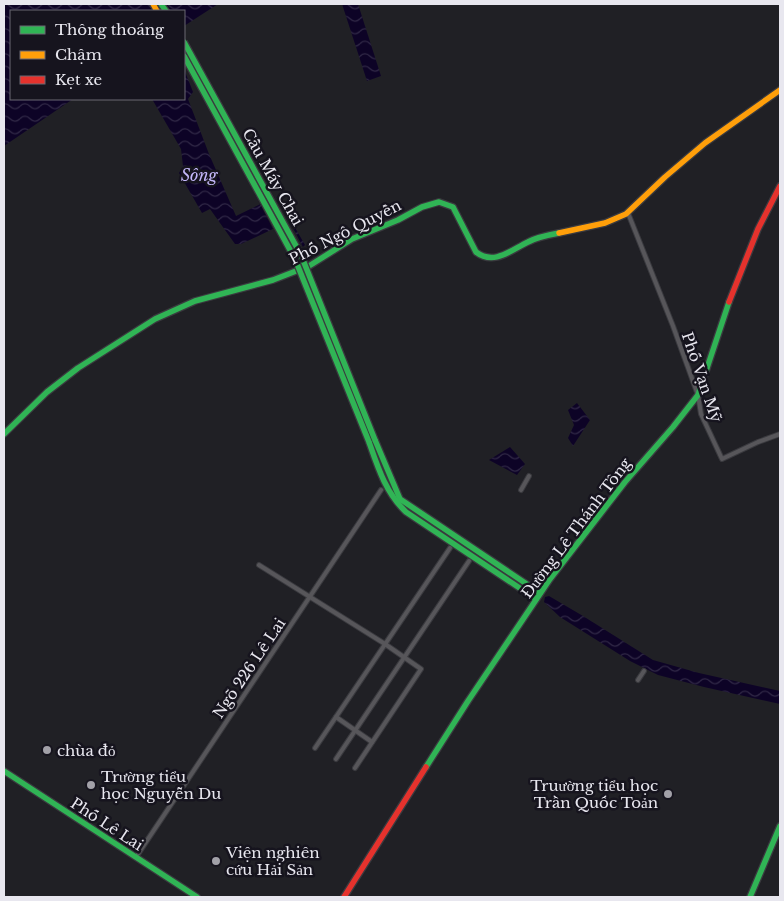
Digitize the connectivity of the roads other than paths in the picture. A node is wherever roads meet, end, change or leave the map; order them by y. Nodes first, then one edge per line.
1 (185, 44) edge
2 (185, 58) edge
3 (780, 90) edge
4 (780, 186) edge
5 (628, 213) junction
6 (698, 395) junction
7 (4, 434) edge
8 (780, 434) edge
9 (529, 476) dead end
10 (380, 490) dead end
11 (521, 490) dead end
12 (450, 548) dead end
13 (469, 561) dead end
14 (259, 565) dead end
15 (540, 593) junction
16 (310, 597) junction
17 (536, 599) junction
18 (385, 644) junction
19 (404, 657) junction
20 (644, 671) dead end
21 (638, 680) dead end
22 (336, 717) junction
23 (355, 730) junction
24 (372, 742) junction
25 (315, 748) dead end
26 (336, 759) dead end
27 (355, 768) dead end
28 (4, 771) edge
29 (780, 826) edge
30 (136, 857) junction
31 (197, 897) edge
32 (344, 897) edge
33 (750, 897) edge

1 - 15 street, Cầu Máy Chai, bridge
2 - 17 street, Cầu Máy Chai, bridge
3 - 5 street, Phố Ngô Quyền
4 - 6 street, Đường Lê Thánh Tông
5 - 6 street, Phố Vạn Mỹ
5 - 7 street, Phố Ngô Quyền
6 - 8 street, Phố Vạn Mỹ
6 - 15 street, Đường Lê Thánh Tông
9 - 11 street
10 - 16 street, Ngõ 226 Lê Lai
12 - 18 street
13 - 19 street
14 - 16 street
15 - 17 street, Đường Lê Thánh Tông
16 - 18 street
16 - 30 street, Ngõ 226 Lê Lai
17 - 32 street, Đường Lê Thánh Tông
18 - 19 street
18 - 22 street
19 - 23 street
19 - 24 street
20 - 21 street
22 - 23 street
22 - 25 street
23 - 24 street
23 - 26 street
24 - 27 street
28 - 30 street, Phố Lê Lai
29 - 33 street
30 - 31 street, Phố Lê Lai

